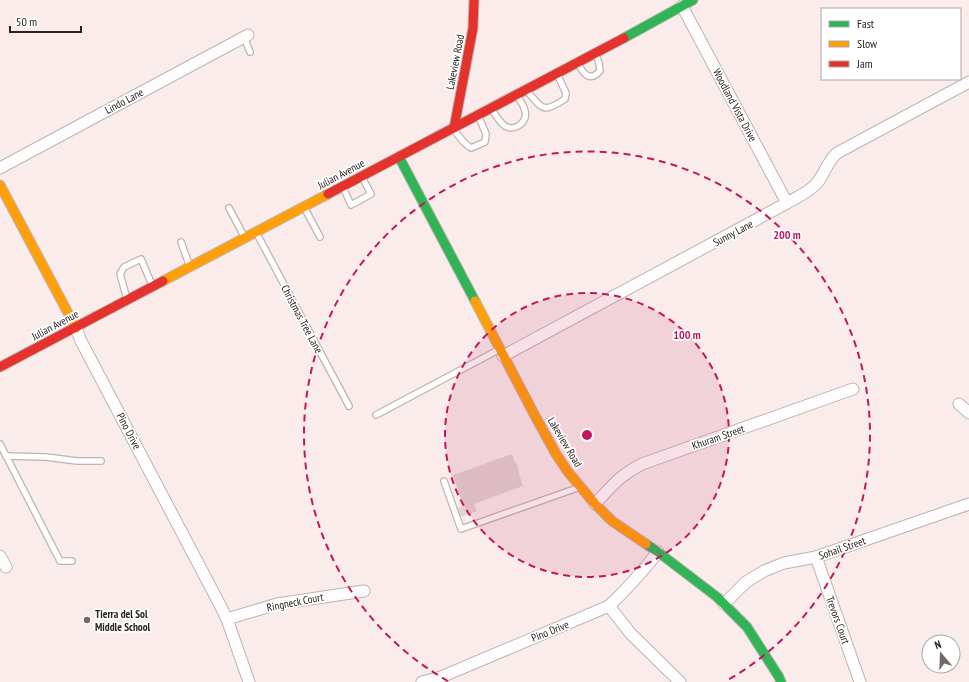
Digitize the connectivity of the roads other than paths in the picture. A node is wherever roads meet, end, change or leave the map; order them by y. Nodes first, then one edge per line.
1 (474, 0) edge
2 (693, 0) edge
3 (682, 6) junction
4 (246, 36) joint
5 (250, 52) dead end
6 (595, 53) junction
7 (577, 62) junction
8 (556, 73) junction
9 (969, 82) edge
10 (525, 89) junction
11 (516, 94) junction
12 (491, 108) junction
13 (478, 115) junction
14 (454, 128) junction
15 (399, 157) junction
16 (0, 168) edge
17 (361, 176) junction
18 (0, 185) edge
19 (343, 186) junction
20 (787, 204) junction
21 (304, 207) junction
22 (228, 208) dead end
23 (256, 232) junction
24 (320, 236) dead end
25 (245, 238) junction
26 (181, 242) dead end
27 (190, 267) junction
28 (153, 287) junction
29 (127, 300) junction
30 (76, 328) junction
31 (502, 352) junction
32 (0, 367) edge
33 (853, 389) dead end
34 (959, 404) dead end
35 (349, 406) dead end
36 (969, 413) edge
37 (376, 415) dead end
38 (0, 444) edge
39 (6, 456) junction
40 (100, 461) dead end
41 (444, 481) dead end
42 (580, 487) junction
43 (595, 504) junction
44 (969, 504) edge
45 (658, 552) junction
46 (0, 556) edge
47 (816, 557) junction
48 (72, 561) dead end
49 (6, 567) dead end
50 (364, 591) dead end
51 (724, 604) junction
52 (609, 606) junction
53 (227, 619) junction
54 (249, 682) edge
55 (422, 682) edge
56 (680, 682) edge
57 (781, 682) edge
58 (860, 682) edge

1 - 14 street, Lakeview Road
2 - 3 street, Julian Avenue
3 - 6 street, Julian Avenue
3 - 20 street, Woodland Vista Drive
4 - 5 lane
4 - 16 street, Lindo Lane
6 - 7 street, Julian Avenue
6 - 7 lane
7 - 8 street, Julian Avenue
8 - 10 street, Julian Avenue
8 - 10 lane
9 - 20 street, Sunny Lane
10 - 11 street, Julian Avenue
11 - 12 street, Julian Avenue
11 - 12 lane
12 - 13 street, Julian Avenue
13 - 14 street, Julian Avenue
13 - 14 lane
14 - 15 street, Julian Avenue
15 - 17 street, Julian Avenue
15 - 31 street, Lakeview Road
17 - 19 street, Julian Avenue
17 - 19 lane
18 - 30 street, Pino Drive
19 - 21 street, Julian Avenue
20 - 31 street, Sunny Lane
21 - 23 street, Julian Avenue
21 - 24 lane
22 - 25 lane
23 - 25 street, Julian Avenue
23 - 35 lane, Christmas Tree Lane
25 - 27 street, Julian Avenue
26 - 27 lane
27 - 28 street, Julian Avenue
28 - 29 street, Julian Avenue
28 - 29 lane
29 - 30 street, Julian Avenue
30 - 32 street, Julian Avenue
30 - 53 street, Pino Drive
31 - 37 lane
31 - 42 street, Lakeview Road
33 - 43 street, Khuram Street
34 - 36 street
38 - 39 lane
39 - 40 lane
39 - 48 lane
41 - 42 lane
42 - 43 street, Lakeview Road
43 - 45 street, Lakeview Road
44 - 47 street, Sohail Street
45 - 51 street, Lakeview Road
45 - 52 street, Pino Drive
46 - 49 street
47 - 51 street, Sohail Street
47 - 58 street, Trevors Court
50 - 53 street, Ringneck Court
51 - 57 street, Lakeview Road
52 - 55 street, Pino Drive
52 - 56 street
53 - 54 street, Pino Drive

